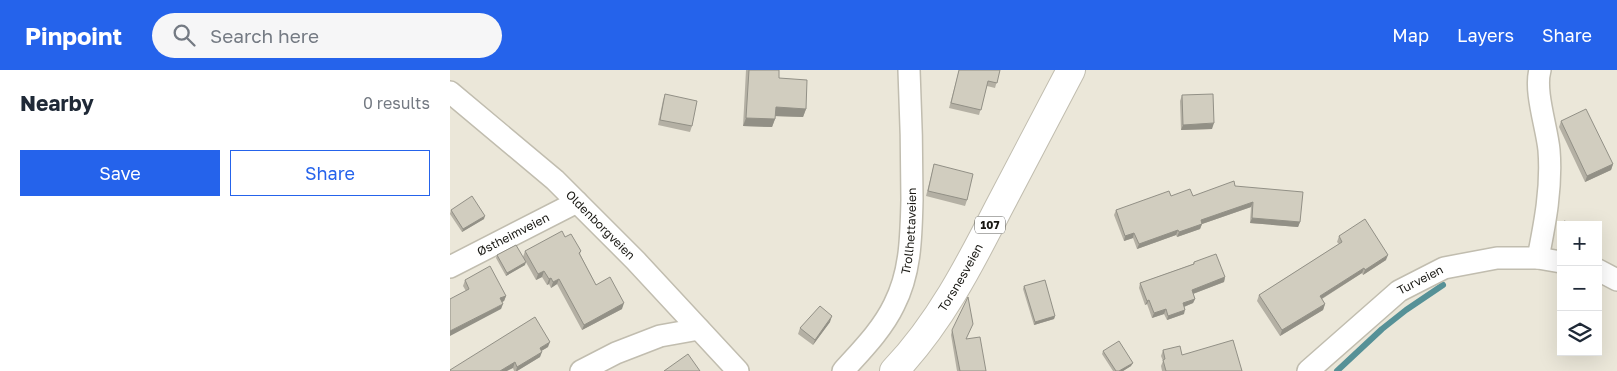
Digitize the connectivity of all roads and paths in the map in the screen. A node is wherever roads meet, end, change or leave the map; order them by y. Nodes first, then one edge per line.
1 (909, 70) edge
2 (1070, 70) edge
3 (1540, 70) edge
4 (450, 92) edge
5 (577, 202) junction
6 (1538, 258) junction
7 (1557, 261) edge
8 (450, 266) edge
9 (1602, 272) edge
10 (1617, 280) edge
11 (699, 329) junction
12 (581, 371) edge
13 (738, 371) edge
14 (843, 371) edge
15 (894, 371) edge
16 (1308, 371) edge

1 - 14 street, Trollhettaveien
2 - 15 main road, Torsnesveien / 107
3 - 6 street
4 - 5 street, Oldenborgveien
5 - 8 street, Østheimveien
5 - 11 street, Oldenborgveien
6 - 7 street, Turveien
6 - 16 street, Turveien
9 - 10 street
11 - 12 street
11 - 13 street, Oldenborgveien

